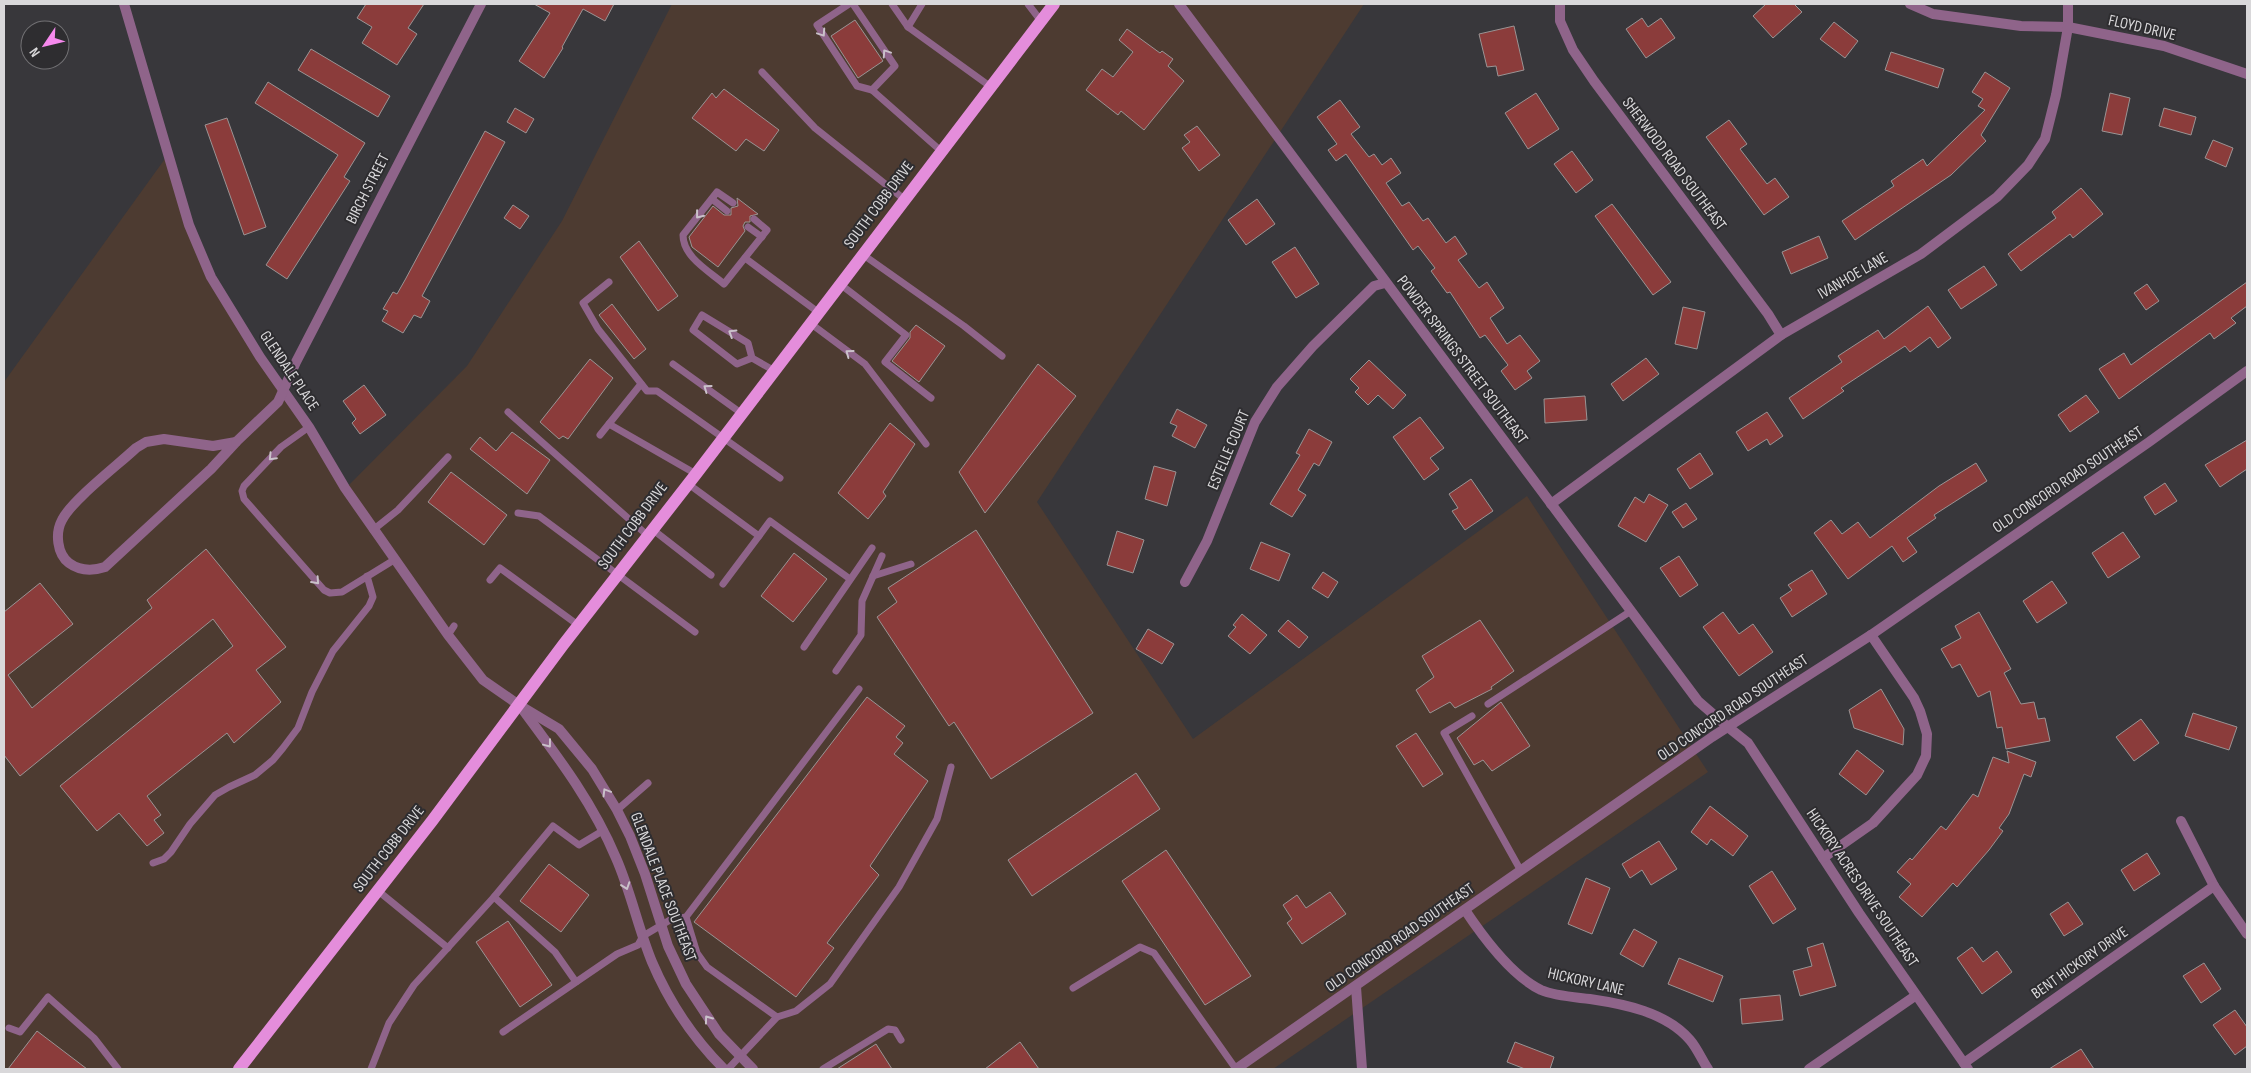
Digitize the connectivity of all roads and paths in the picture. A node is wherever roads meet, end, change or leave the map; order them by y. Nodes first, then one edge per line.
1 (124, 4) edge
2 (481, 4) edge
3 (851, 4) edge
4 (892, 4) edge
5 (922, 4) edge
6 (1028, 4) edge
7 (1054, 4) edge
8 (1179, 4) edge
9 (1560, 4) edge
10 (1910, 4) edge
11 (2068, 4) edge
12 (1041, 21) junction
13 (908, 27) junction
14 (2068, 27) junction
15 (762, 72) dead end
16 (2247, 74) edge
17 (991, 87) junction
18 (872, 90) junction
19 (941, 151) junction
20 (712, 198) junction
21 (904, 199) junction
22 (733, 203) dead end
23 (727, 210) dead end
24 (754, 219) dead end
25 (748, 227) dead end
26 (762, 237) junction
27 (862, 254) junction
28 (745, 258) junction
29 (609, 282) dead end
30 (1386, 283) junction
31 (840, 284) junction
32 (818, 312) junction
33 (809, 323) junction
34 (1781, 335) junction
35 (1002, 356) dead end
36 (752, 358) junction
37 (673, 364) dead end
38 (773, 370) junction
39 (2247, 371) edge
40 (641, 384) junction
41 (283, 388) junction
42 (931, 398) dead end
43 (508, 412) dead end
44 (741, 413) junction
45 (609, 424) junction
46 (309, 427) junction
47 (600, 436) dead end
48 (722, 437) junction
49 (236, 442) junction
50 (926, 444) dead end
51 (448, 457) dead end
52 (696, 474) junction
53 (780, 478) dead end
54 (687, 483) junction
55 (1551, 504) junction
56 (518, 512) dead end
57 (373, 530) junction
58 (649, 532) junction
59 (759, 536) junction
60 (872, 548) dead end
61 (882, 556) dead end
62 (394, 560) junction
63 (911, 564) dead end
64 (617, 574) junction
65 (711, 575) dead end
66 (368, 576) junction
67 (873, 576) junction
68 (850, 579) junction
69 (490, 580) dead end
70 (1184, 582) dead end
71 (723, 584) dead end
72 (1631, 611) junction
73 (578, 625) junction
74 (695, 632) dead end
75 (1871, 635) junction
76 (804, 647) dead end
77 (836, 671) dead end
78 (859, 689) dead end
79 (1488, 704) dead end
80 (519, 705) junction
81 (1472, 716) dead end
82 (1728, 727) junction
83 (951, 767) dead end
84 (648, 783) dead end
85 (617, 810) junction
86 (2181, 820) dead end
87 (604, 830) junction
88 (1823, 858) junction
89 (153, 863) dead end
90 (1521, 871) junction
91 (2214, 886) junction
92 (377, 890) junction
93 (494, 898) junction
94 (1465, 910) junction
95 (686, 917) junction
96 (662, 926) junction
97 (2247, 934) edge
98 (644, 936) junction
99 (448, 948) junction
100 (576, 982) junction
101 (1356, 987) junction
102 (1073, 988) dead end
103 (1915, 996) junction
104 (777, 1017) junction
105 (9, 1028) dead end
106 (503, 1032) dead end
107 (901, 1040) dead end
108 (740, 1056) junction
109 (1966, 1066) edge
110 (118, 1069) edge
111 (239, 1069) edge
112 (371, 1069) edge
113 (724, 1069) edge
114 (728, 1069) edge
115 (753, 1069) edge
116 (823, 1069) edge
117 (1236, 1069) edge
118 (1362, 1069) edge
119 (1708, 1069) edge
120 (1809, 1069) edge

1 - 41 street, GLENDALE PLACE
2 - 41 street, BIRCH STREET
18 -> 3 lane
3 -> 18 lane
4 - 13 lane
5 - 13 lane
6 - 12 lane
7 - 12 main road, SOUTH COBB DRIVE
8 - 30 street, POWDER SPRINGS STREET SOUTHEAST
9 - 34 street, SHERWOOD ROAD SOUTHEAST
10 - 14 street, FLOYD DRIVE
11 - 14 street, IVANHOE LANE
12 - 17 main road, SOUTH COBB DRIVE
13 - 17 lane
14 - 16 street, FLOYD DRIVE
14 - 34 street, IVANHOE LANE
15 - 21 lane
17 - 19 main road, SOUTH COBB DRIVE
18 - 19 lane
19 - 21 main road, SOUTH COBB DRIVE
20 - 22 lane
20 - 23 lane
20 -> 28 lane
21 - 27 main road, SOUTH COBB DRIVE
24 - 26 lane
25 - 26 lane
26 - 28 lane
27 - 31 main road, SOUTH COBB DRIVE
27 - 35 lane
28 - 32 lane
29 - 40 lane
30 - 55 street, POWDER SPRINGS STREET SOUTHEAST
30 - 70 street, ESTELLE COURT
31 - 32 main road, SOUTH COBB DRIVE
31 - 42 lane
32 - 33 main road, SOUTH COBB DRIVE
33 - 38 main road, SOUTH COBB DRIVE
50 -> 33 lane
34 - 55 street, IVANHOE LANE
36 -> 36 lane
36 - 38 lane
44 -> 37 lane
38 - 44 main road, SOUTH COBB DRIVE
39 - 75 street, OLD CONCORD ROAD SOUTHEAST
40 - 45 lane
40 - 48 lane
41 - 46 street, GLENDALE PLACE
41 - 49 street, BIRCH STREET
43 - 58 lane
44 - 48 main road, SOUTH COBB DRIVE
45 - 47 lane
45 - 52 lane
46 - 57 street, GLENDALE PLACE
46 -> 66 lane
48 - 52 main road, SOUTH COBB DRIVE
48 - 53 lane
49 - 49 street, BIRCH STREET
51 - 57 lane
52 - 54 main road, SOUTH COBB DRIVE
54 - 58 main road, SOUTH COBB DRIVE
54 - 59 lane
55 - 72 street, POWDER SPRINGS STREET SOUTHEAST
56 - 64 lane
57 - 62 street, GLENDALE PLACE
58 - 64 main road, SOUTH COBB DRIVE
58 - 65 lane
59 - 68 lane
59 - 71 lane
60 - 68 lane
61 - 67 lane
62 - 66 lane
62 - 80 street, GLENDALE PLACE
63 - 67 lane
64 - 73 main road, SOUTH COBB DRIVE
64 - 74 lane
66 - 89 lane
67 - 77 lane
68 - 76 lane
69 - 73 lane
72 - 79 lane
72 - 82 street, POWDER SPRINGS STREET SOUTHEAST
73 - 80 main road, SOUTH COBB DRIVE
75 - 82 street, OLD CONCORD ROAD SOUTHEAST
75 - 88 street
78 - 95 lane
85 -> 80 street, GLENDALE PLACE SOUTHEAST
80 -> 87 street, GLENDALE PLACE SOUTHEAST
80 - 92 main road, SOUTH COBB DRIVE
81 - 90 lane
82 - 88 street, HICKORY ACRES DRIVE SOUTHEAST
82 - 90 street, OLD CONCORD ROAD SOUTHEAST
83 - 104 lane
84 - 85 lane
85 - 96 street, GLENDALE PLACE SOUTHEAST
86 - 91 street
87 - 93 lane
87 -> 98 street, GLENDALE PLACE SOUTHEAST
88 - 103 street, HICKORY ACRES DRIVE SOUTHEAST
90 - 94 street, OLD CONCORD ROAD SOUTHEAST
91 - 97 street
91 - 109 street, BENT HICKORY DRIVE
92 - 99 lane
92 - 111 main road, SOUTH COBB DRIVE
93 - 99 lane
93 - 100 lane
94 - 101 street, OLD CONCORD ROAD SOUTHEAST
94 - 119 street, HICKORY LANE
95 - 96 lane
95 - 104 lane
96 - 98 lane
108 -> 96 street, GLENDALE PLACE SOUTHEAST
98 - 100 lane
98 - 113 street, GLENDALE PLACE SOUTHEAST
99 - 112 lane
100 - 106 lane
101 - 117 street, OLD CONCORD ROAD SOUTHEAST
101 - 118 street
102 - 117 lane
103 - 109 street, HICKORY ACRES DRIVE SOUTHEAST
103 - 120 street
104 - 108 lane
105 - 110 lane
107 - 116 lane
108 - 114 lane
108 - 115 street, GLENDALE PLACE SOUTHEAST

